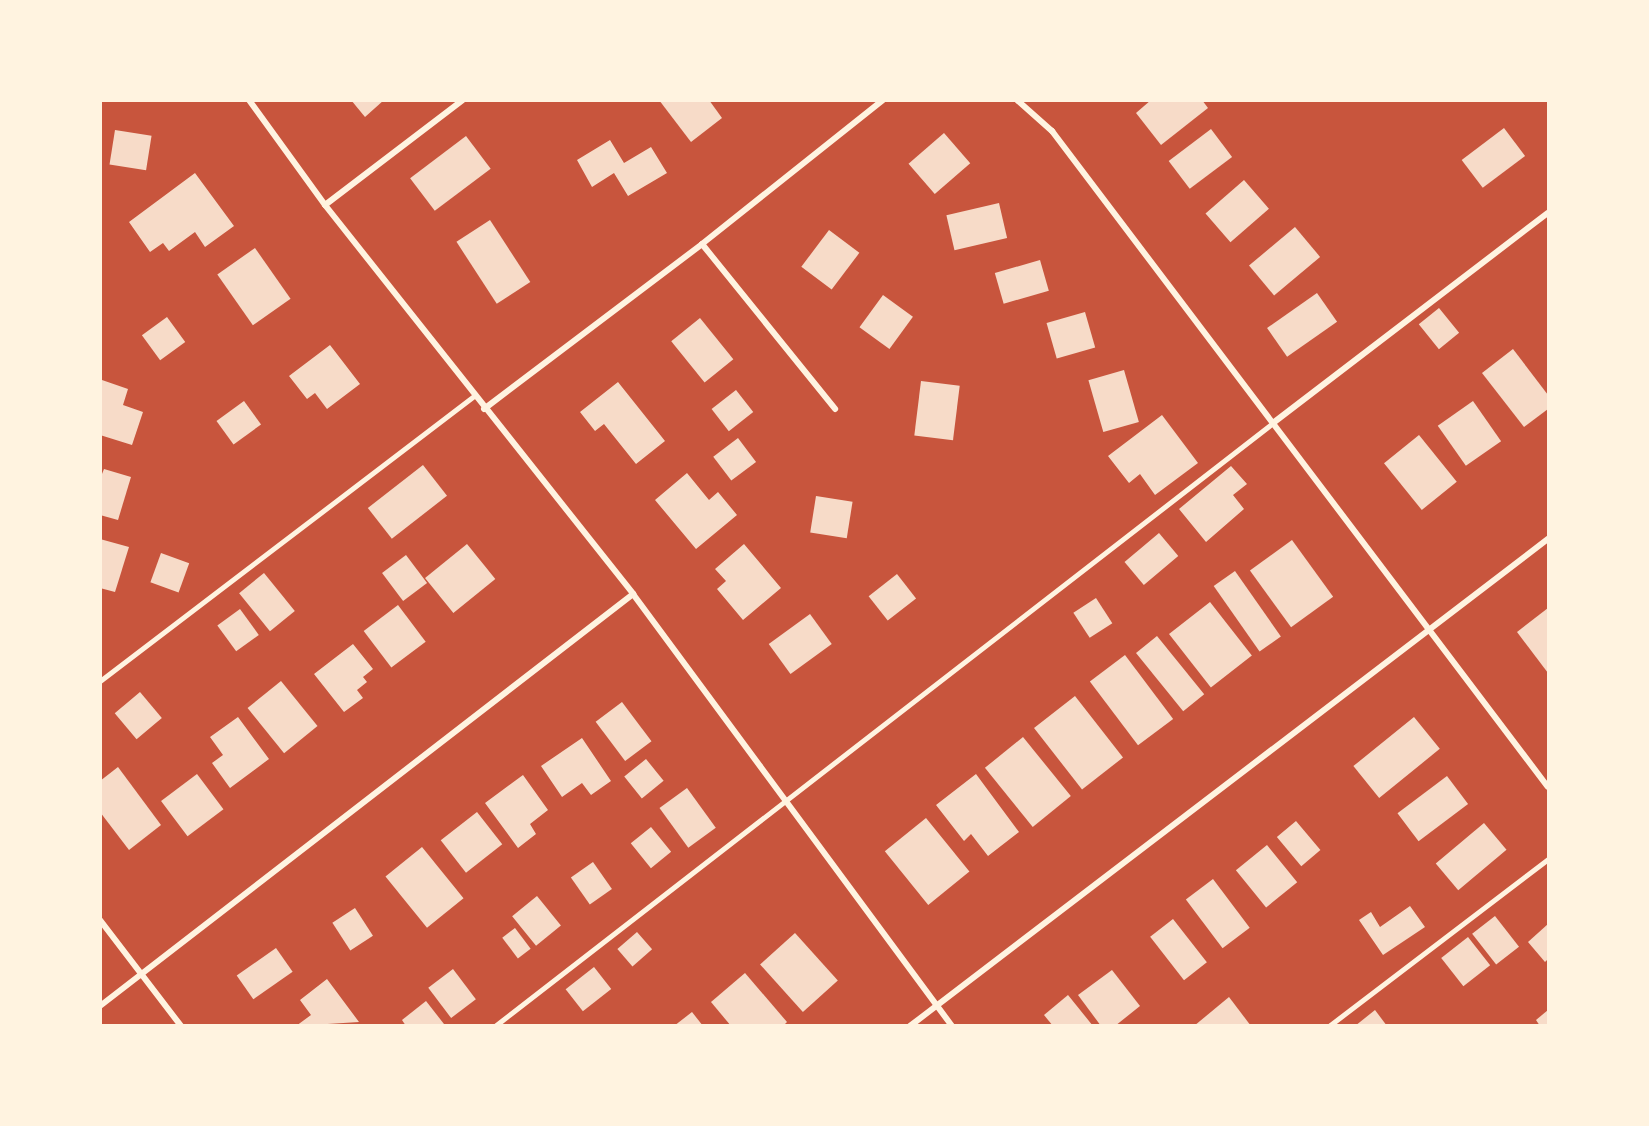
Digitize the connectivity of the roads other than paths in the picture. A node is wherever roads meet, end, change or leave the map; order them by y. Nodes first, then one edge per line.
1 (249, 100) edge
2 (463, 100) edge
3 (883, 100) edge
4 (1017, 100) edge
5 (325, 205) junction
6 (1548, 213) edge
7 (702, 244) junction
8 (474, 396) junction
9 (484, 409) junction
10 (835, 409) dead end
11 (1273, 423) junction
12 (1548, 539) edge
13 (633, 594) junction
14 (1429, 630) junction
15 (100, 681) edge
16 (1548, 787) edge
17 (787, 802) junction
18 (1548, 859) edge
19 (100, 920) edge
20 (141, 974) junction
21 (936, 1005) junction
22 (100, 1006) edge
23 (181, 1026) edge
24 (495, 1026) edge
25 (910, 1026) edge
26 (952, 1026) edge
27 (1329, 1026) edge

1 - 5 street
2 - 5 street
3 - 7 street
4 - 11 street
5 - 8 street
6 - 11 street
7 - 9 street
7 - 10 street
8 - 9 street
8 - 15 lane
9 - 13 street
11 - 14 street
11 - 17 lane
12 - 14 street
13 - 17 street
13 - 20 street
14 - 16 street
14 - 21 street
17 - 21 street
17 - 24 lane
18 - 27 lane
19 - 20 street
20 - 22 street
20 - 23 street
21 - 25 street
21 - 26 street

